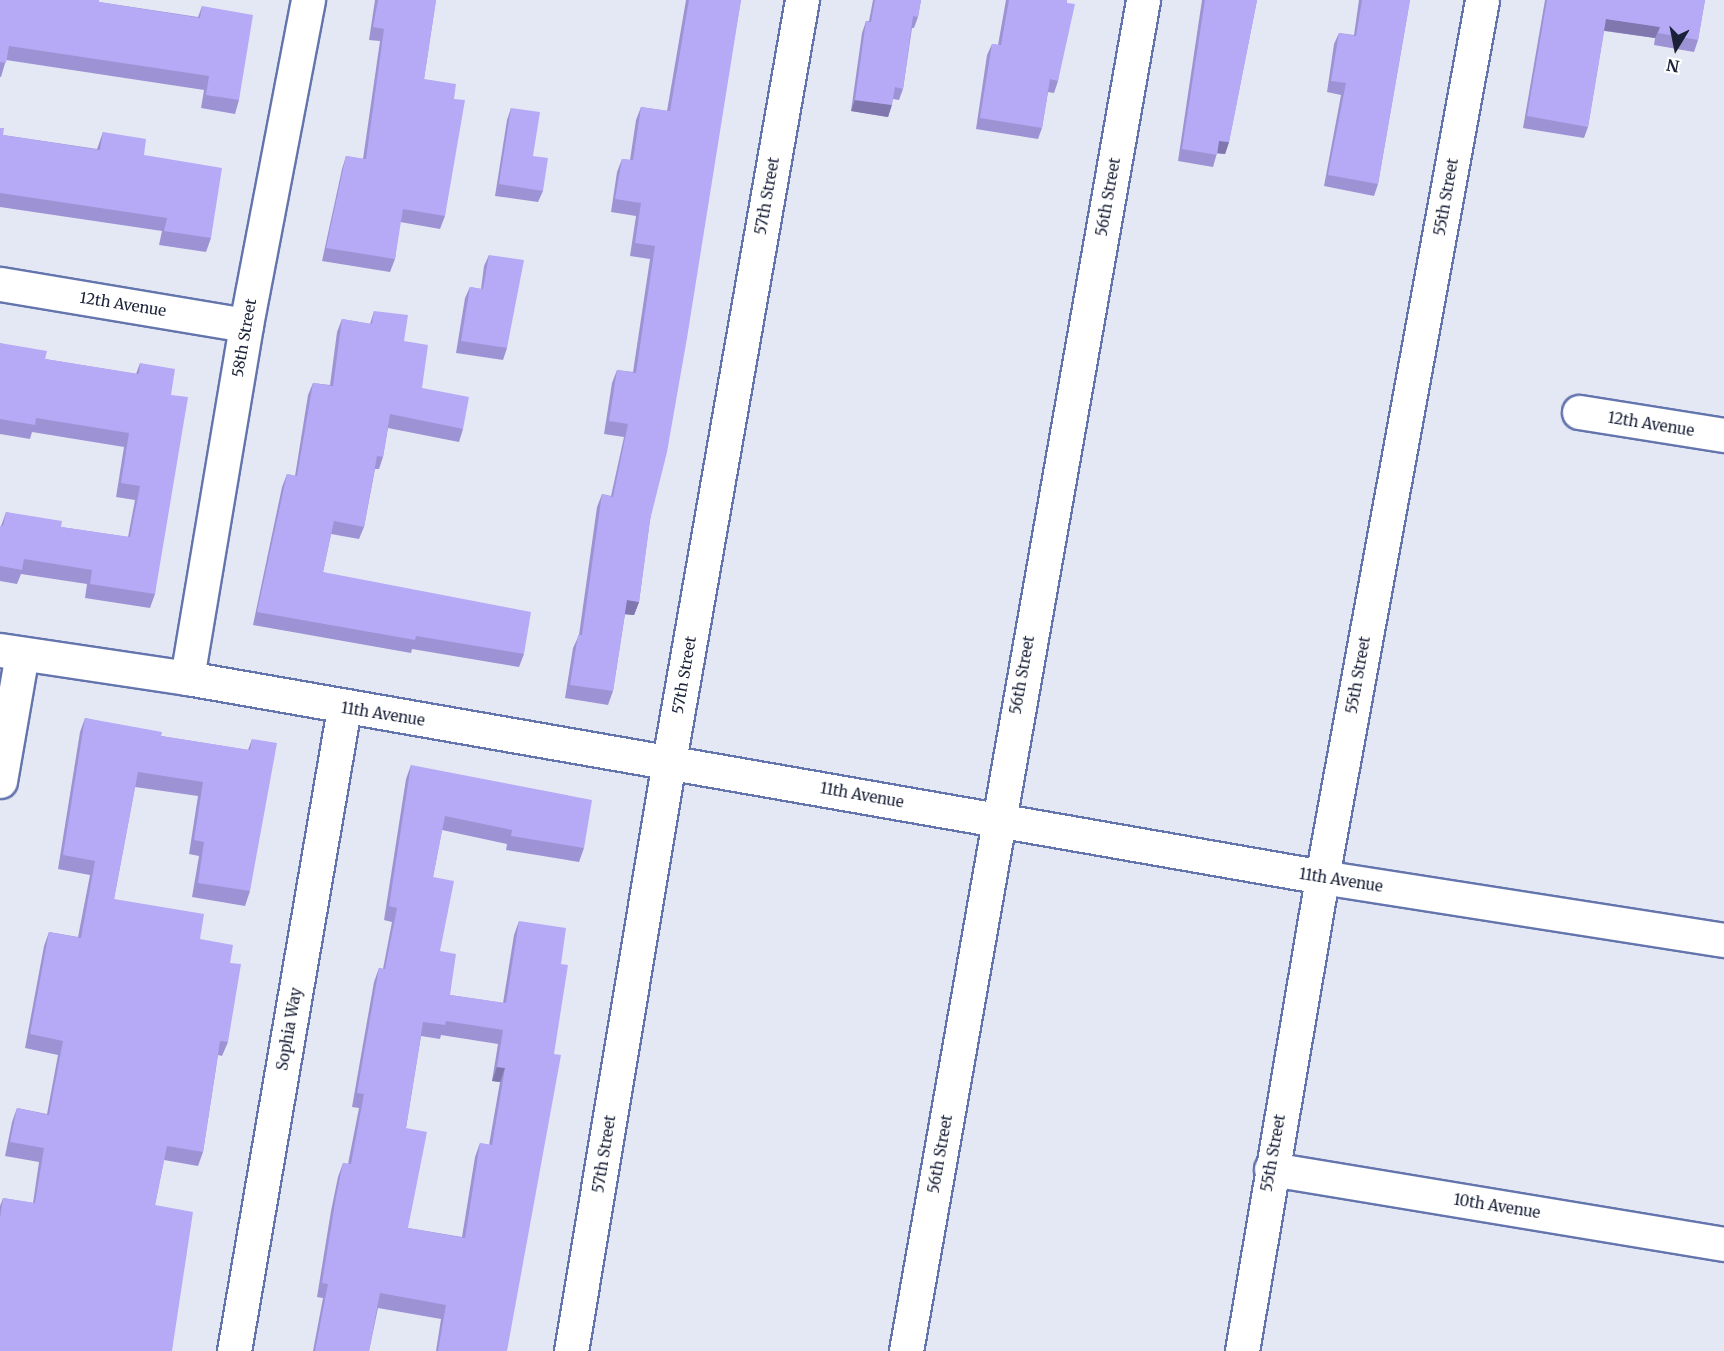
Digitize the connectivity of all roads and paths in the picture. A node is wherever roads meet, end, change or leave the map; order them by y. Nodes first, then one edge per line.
1 (308, 0) edge
2 (802, 0) edge
3 (1143, 0) edge
4 (1482, 0) edge
5 (0, 284) edge
6 (246, 325) junction
7 (1579, 412) dead end
8 (1724, 435) edge
9 (11, 652) edge
10 (187, 678) junction
11 (344, 708) junction
12 (669, 761) junction
13 (0, 781) edge
14 (996, 819) junction
15 (1322, 877) junction
16 (1724, 940) edge
17 (1270, 1169) junction
18 (1724, 1244) edge
19 (234, 1351) edge
20 (571, 1351) edge
21 (906, 1351) edge
22 (1242, 1351) edge

1 - 6 street, 58th Street
2 - 12 street, 57th Street
3 - 14 street, 56th Street
4 - 15 street, 55th Street
5 - 6 street, 12th Avenue
6 - 10 street, 58th Street
7 - 8 street, 12th Avenue
9 - 10 street, 11th Avenue
9 - 13 street
10 - 11 street, 11th Avenue
11 - 12 street, 11th Avenue
11 - 19 street, Sophia Way
12 - 14 street, 11th Avenue
12 - 20 street, 57th Street
14 - 15 street, 11th Avenue
14 - 21 street, 56th Street
15 - 16 street, 11th Avenue
15 - 17 street, 55th Street
17 - 18 street, 10th Avenue
17 - 22 street, 55th Street

